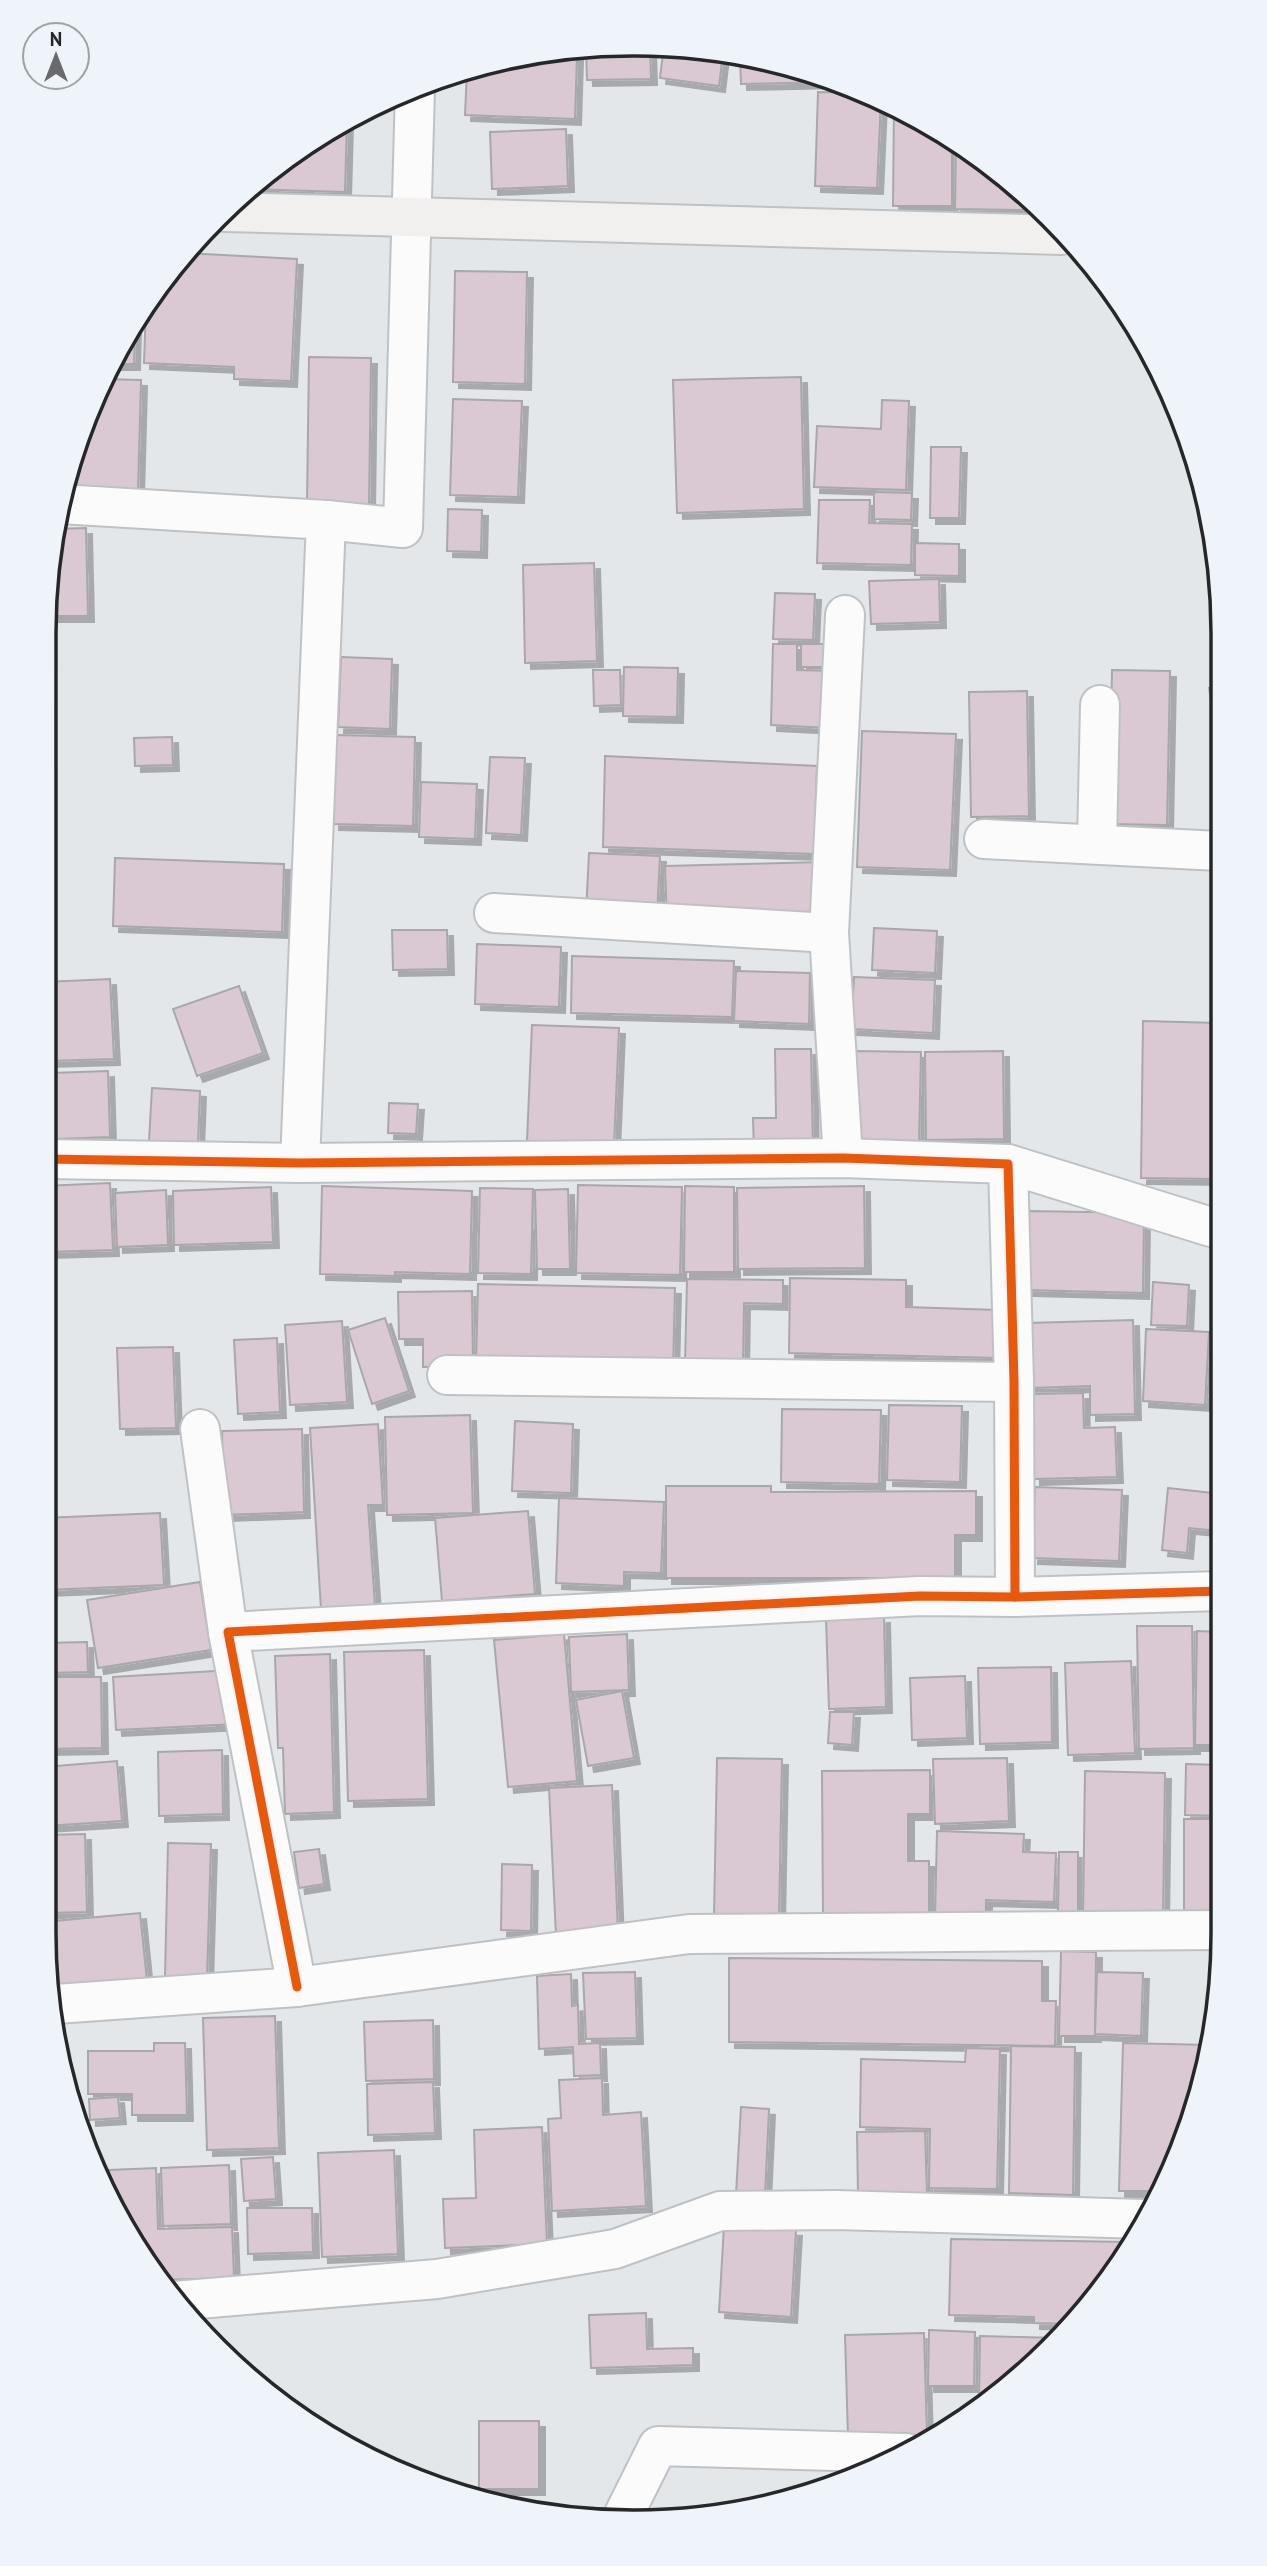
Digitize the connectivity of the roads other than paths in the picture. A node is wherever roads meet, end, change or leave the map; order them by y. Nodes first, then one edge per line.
1 (415, 99) edge
2 (239, 212) edge
3 (412, 217) junction
4 (1045, 228) edge
5 (71, 505) edge
6 (326, 520) junction
7 (845, 615) dead end
8 (1100, 705) dead end
9 (984, 839) dead end
10 (1097, 844) junction
11 (1211, 851) edge
12 (494, 912) dead end
13 (829, 933) junction
14 (843, 1158) junction
15 (56, 1159) edge
16 (300, 1163) junction
17 (1008, 1164) junction
18 (1211, 1227) edge
19 (447, 1375) dead end
20 (1014, 1382) junction
21 (200, 1429) dead end
22 (1211, 1591) edge
23 (1015, 1597) junction
24 (228, 1632) junction
25 (1211, 1930) edge
26 (297, 1987) junction
27 (61, 2004) edge
28 (1135, 2219) edge
29 (188, 2300) edge
30 (882, 2453) edge
31 (626, 2510) edge

1 - 3 street
2 - 3 street
3 - 4 street
3 - 6 street
5 - 6 street
6 - 16 street
7 - 13 street
8 - 10 street
9 - 10 street
10 - 11 street
12 - 13 street
13 - 14 street
14 - 16 street
14 - 17 street
15 - 16 street
17 - 18 street
17 - 20 street
19 - 20 street
20 - 23 street
21 - 24 street
22 - 23 street
23 - 24 street
24 - 26 street
25 - 26 street
26 - 27 street
28 - 29 street
30 - 31 street

